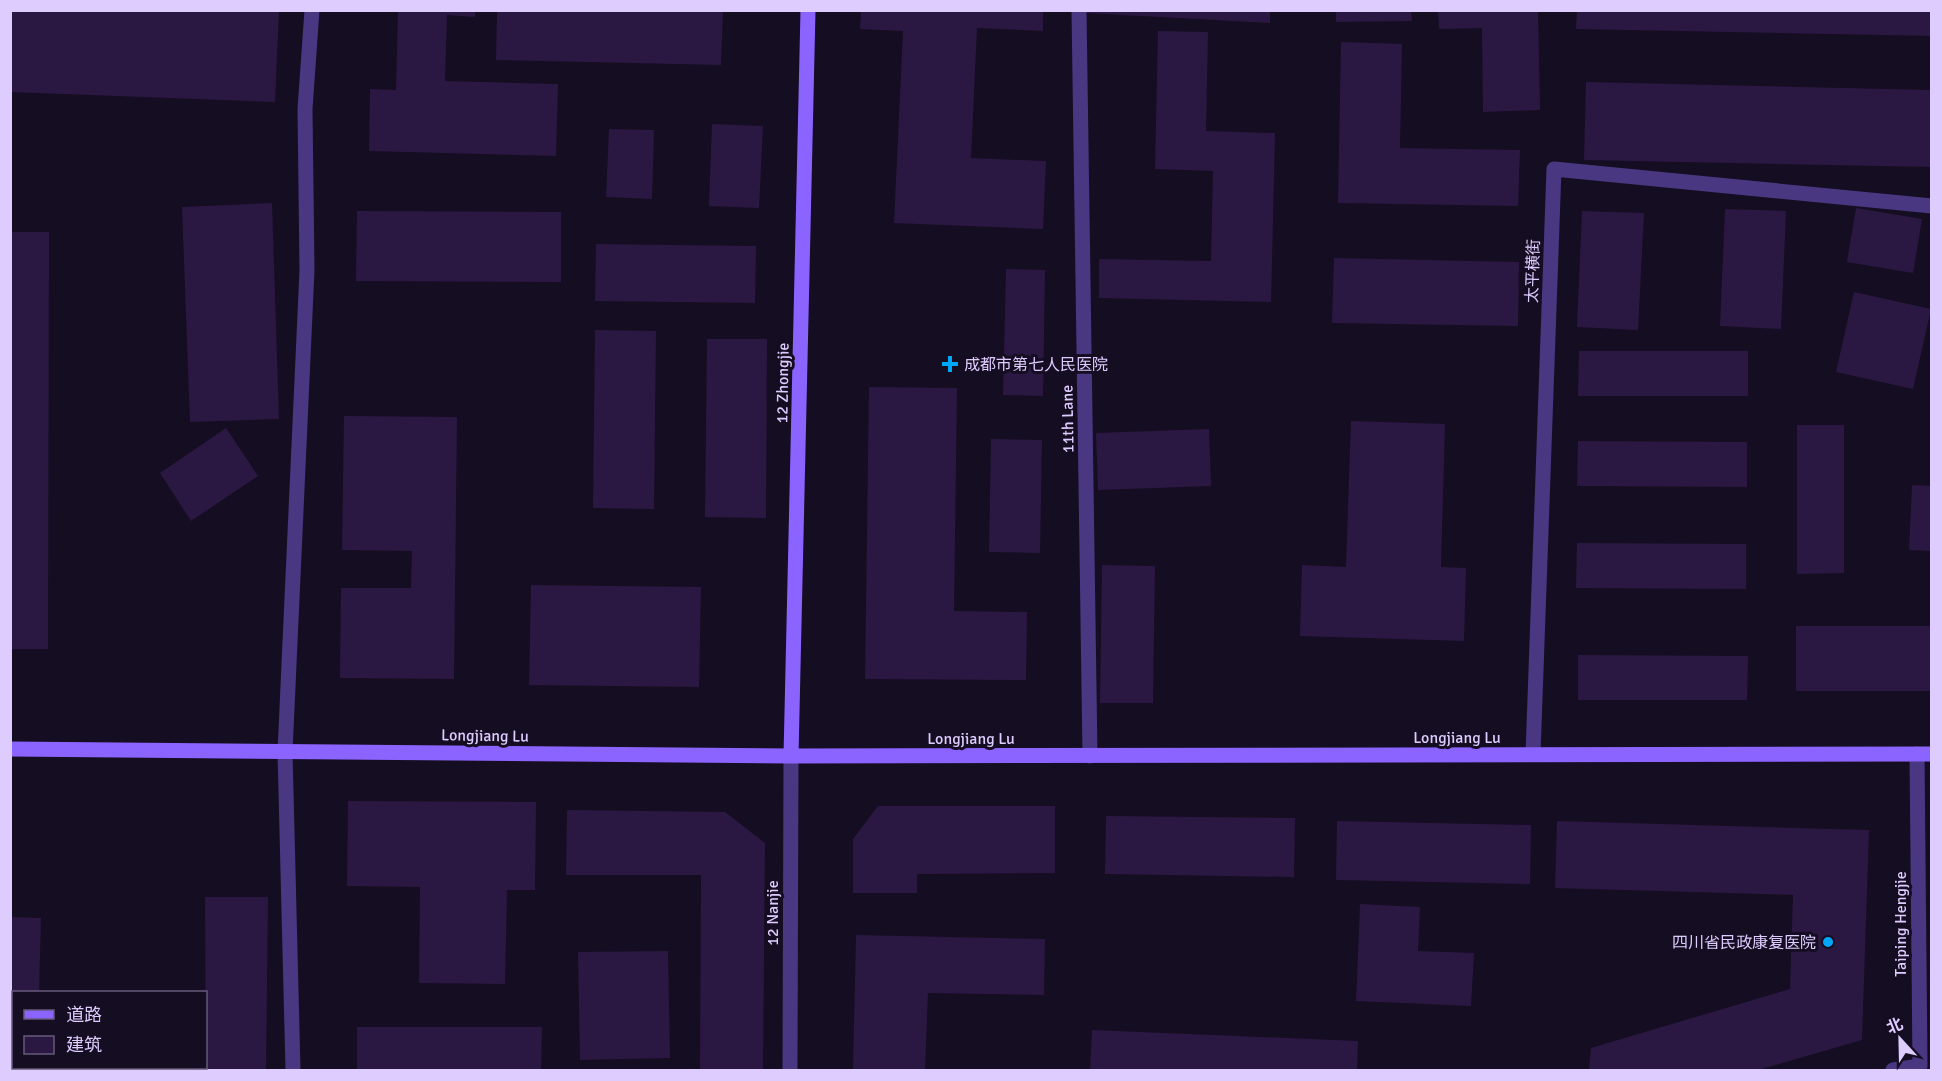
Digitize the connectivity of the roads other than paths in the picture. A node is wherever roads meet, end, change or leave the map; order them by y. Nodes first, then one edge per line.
1 (312, 10) edge
2 (808, 10) edge
3 (1078, 10) edge
4 (1932, 206) edge
5 (10, 749) edge
6 (285, 752) junction
7 (1533, 754) junction
8 (1924, 754) edge
9 (791, 756) junction
10 (1090, 756) junction
11 (293, 1071) edge
12 (790, 1071) edge
13 (1893, 1071) edge

1 - 6 street
2 - 9 street, 12 Zhongjie
3 - 10 street, 11th Lane
4 - 7 street, 太平横街
5 - 6 street, Longjiang Lu
6 - 9 street, Longjiang Lu
6 - 11 street
7 - 8 street, Longjiang Lu
7 - 10 street, Longjiang Lu
8 - 13 street, Taiping Hengjie
9 - 10 street, Longjiang Lu
9 - 12 street, 12 Nanjie

